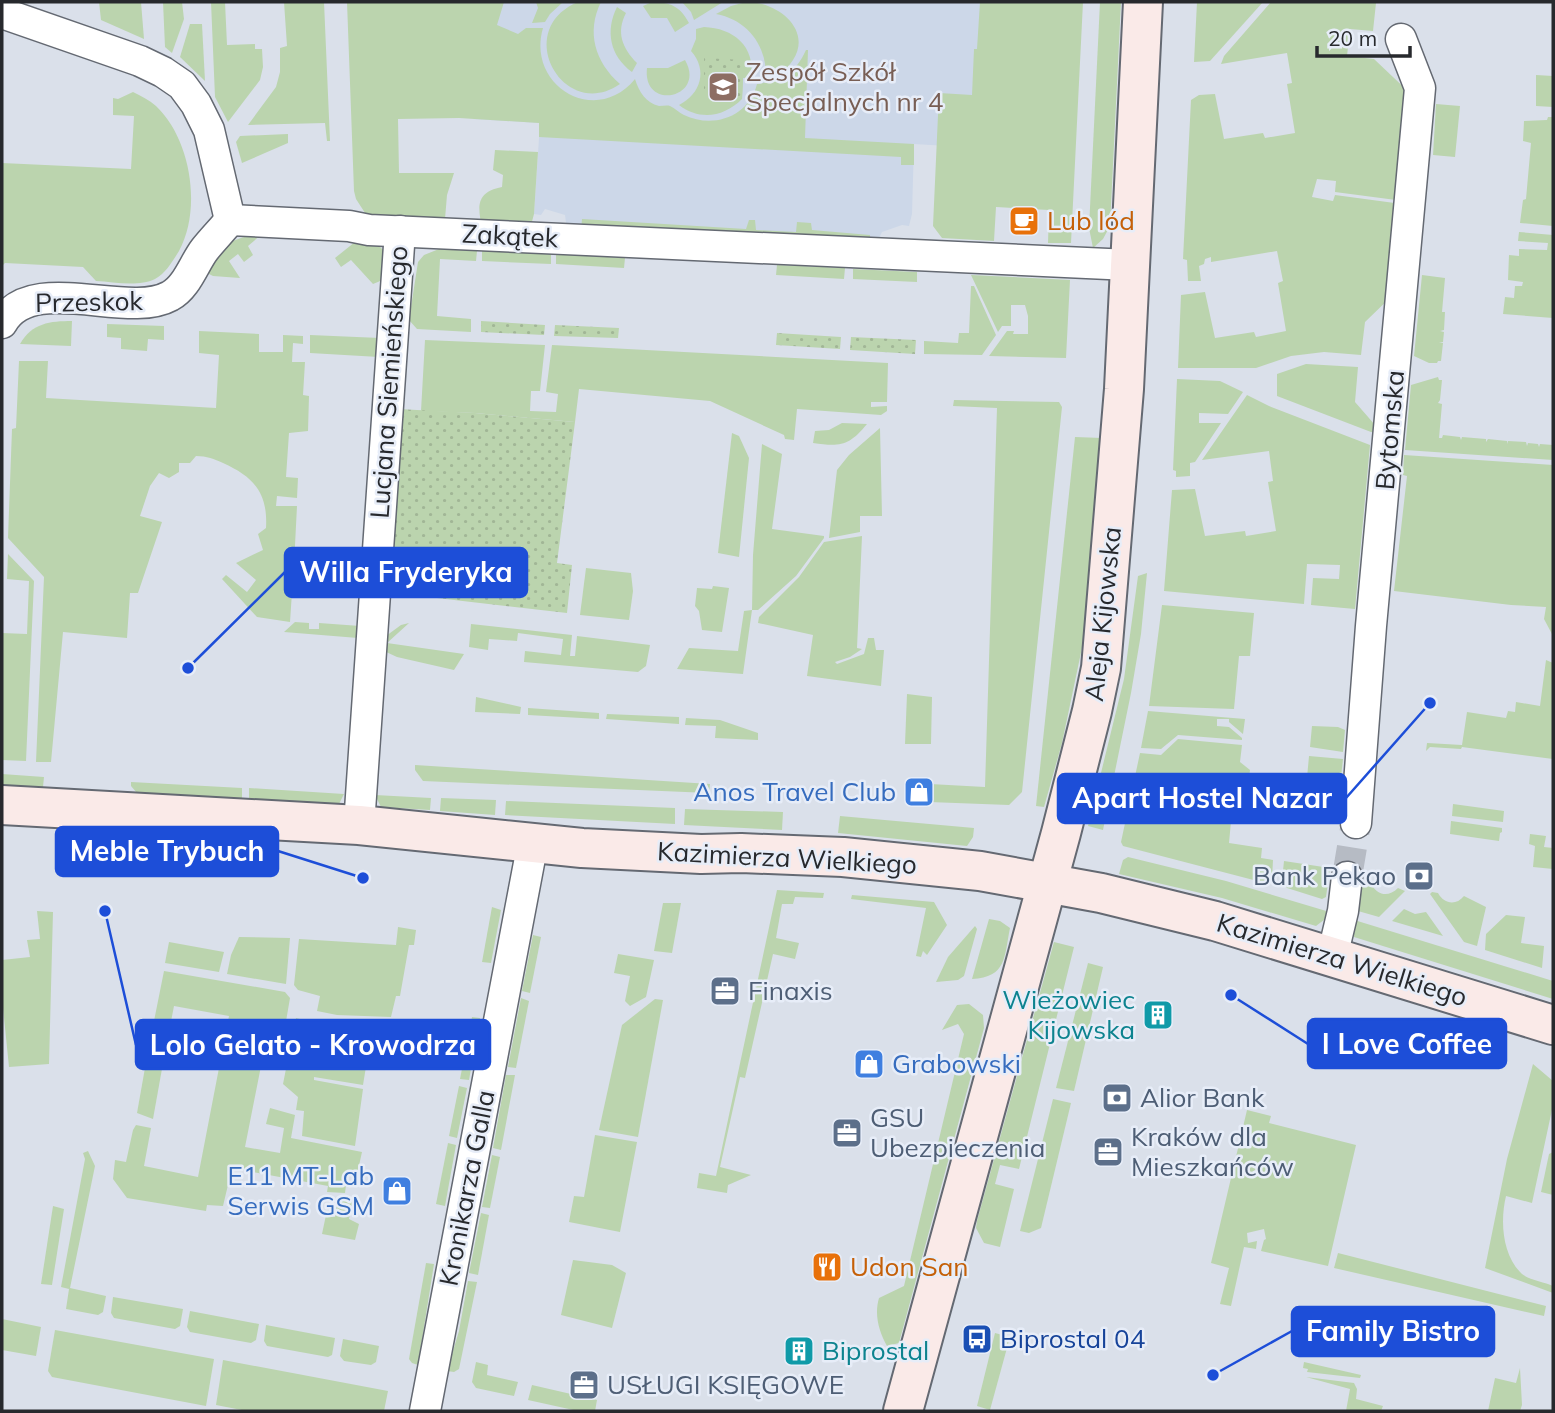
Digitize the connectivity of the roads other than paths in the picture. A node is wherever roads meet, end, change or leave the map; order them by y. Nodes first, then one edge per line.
1 (1143, 2) edge
2 (2, 13) edge
3 (1401, 39) dead end
4 (230, 220) junction
5 (400, 231) junction
6 (1130, 265) junction
7 (2, 323) edge
8 (2, 805) edge
9 (1356, 823) tunnel mouth
10 (359, 825) junction
11 (533, 842) junction
12 (1347, 877) tunnel mouth
13 (1047, 882) junction
14 (1332, 957) junction
15 (1553, 1025) edge
16 (425, 1411) edge
17 (903, 1411) edge

1 - 6 street, Aleja Kijowska
2 - 4 street
3 - 9 street, Bytomska
4 - 5 street, Zakątek
4 - 7 street, Przeskok
5 - 6 street, Zakątek
5 - 10 street, Lucjana Siemieńskiego
6 - 13 street, Aleja Kijowska
8 - 10 street, Kazimierza Wielkiego
10 - 11 street, Kazimierza Wielkiego
11 - 13 street, Kazimierza Wielkiego
11 - 16 street, Kronikarza Galla
12 - 14 street
13 - 14 street, Kazimierza Wielkiego
13 - 17 street, Aleja Kijowska
14 - 15 street, Kazimierza Wielkiego

